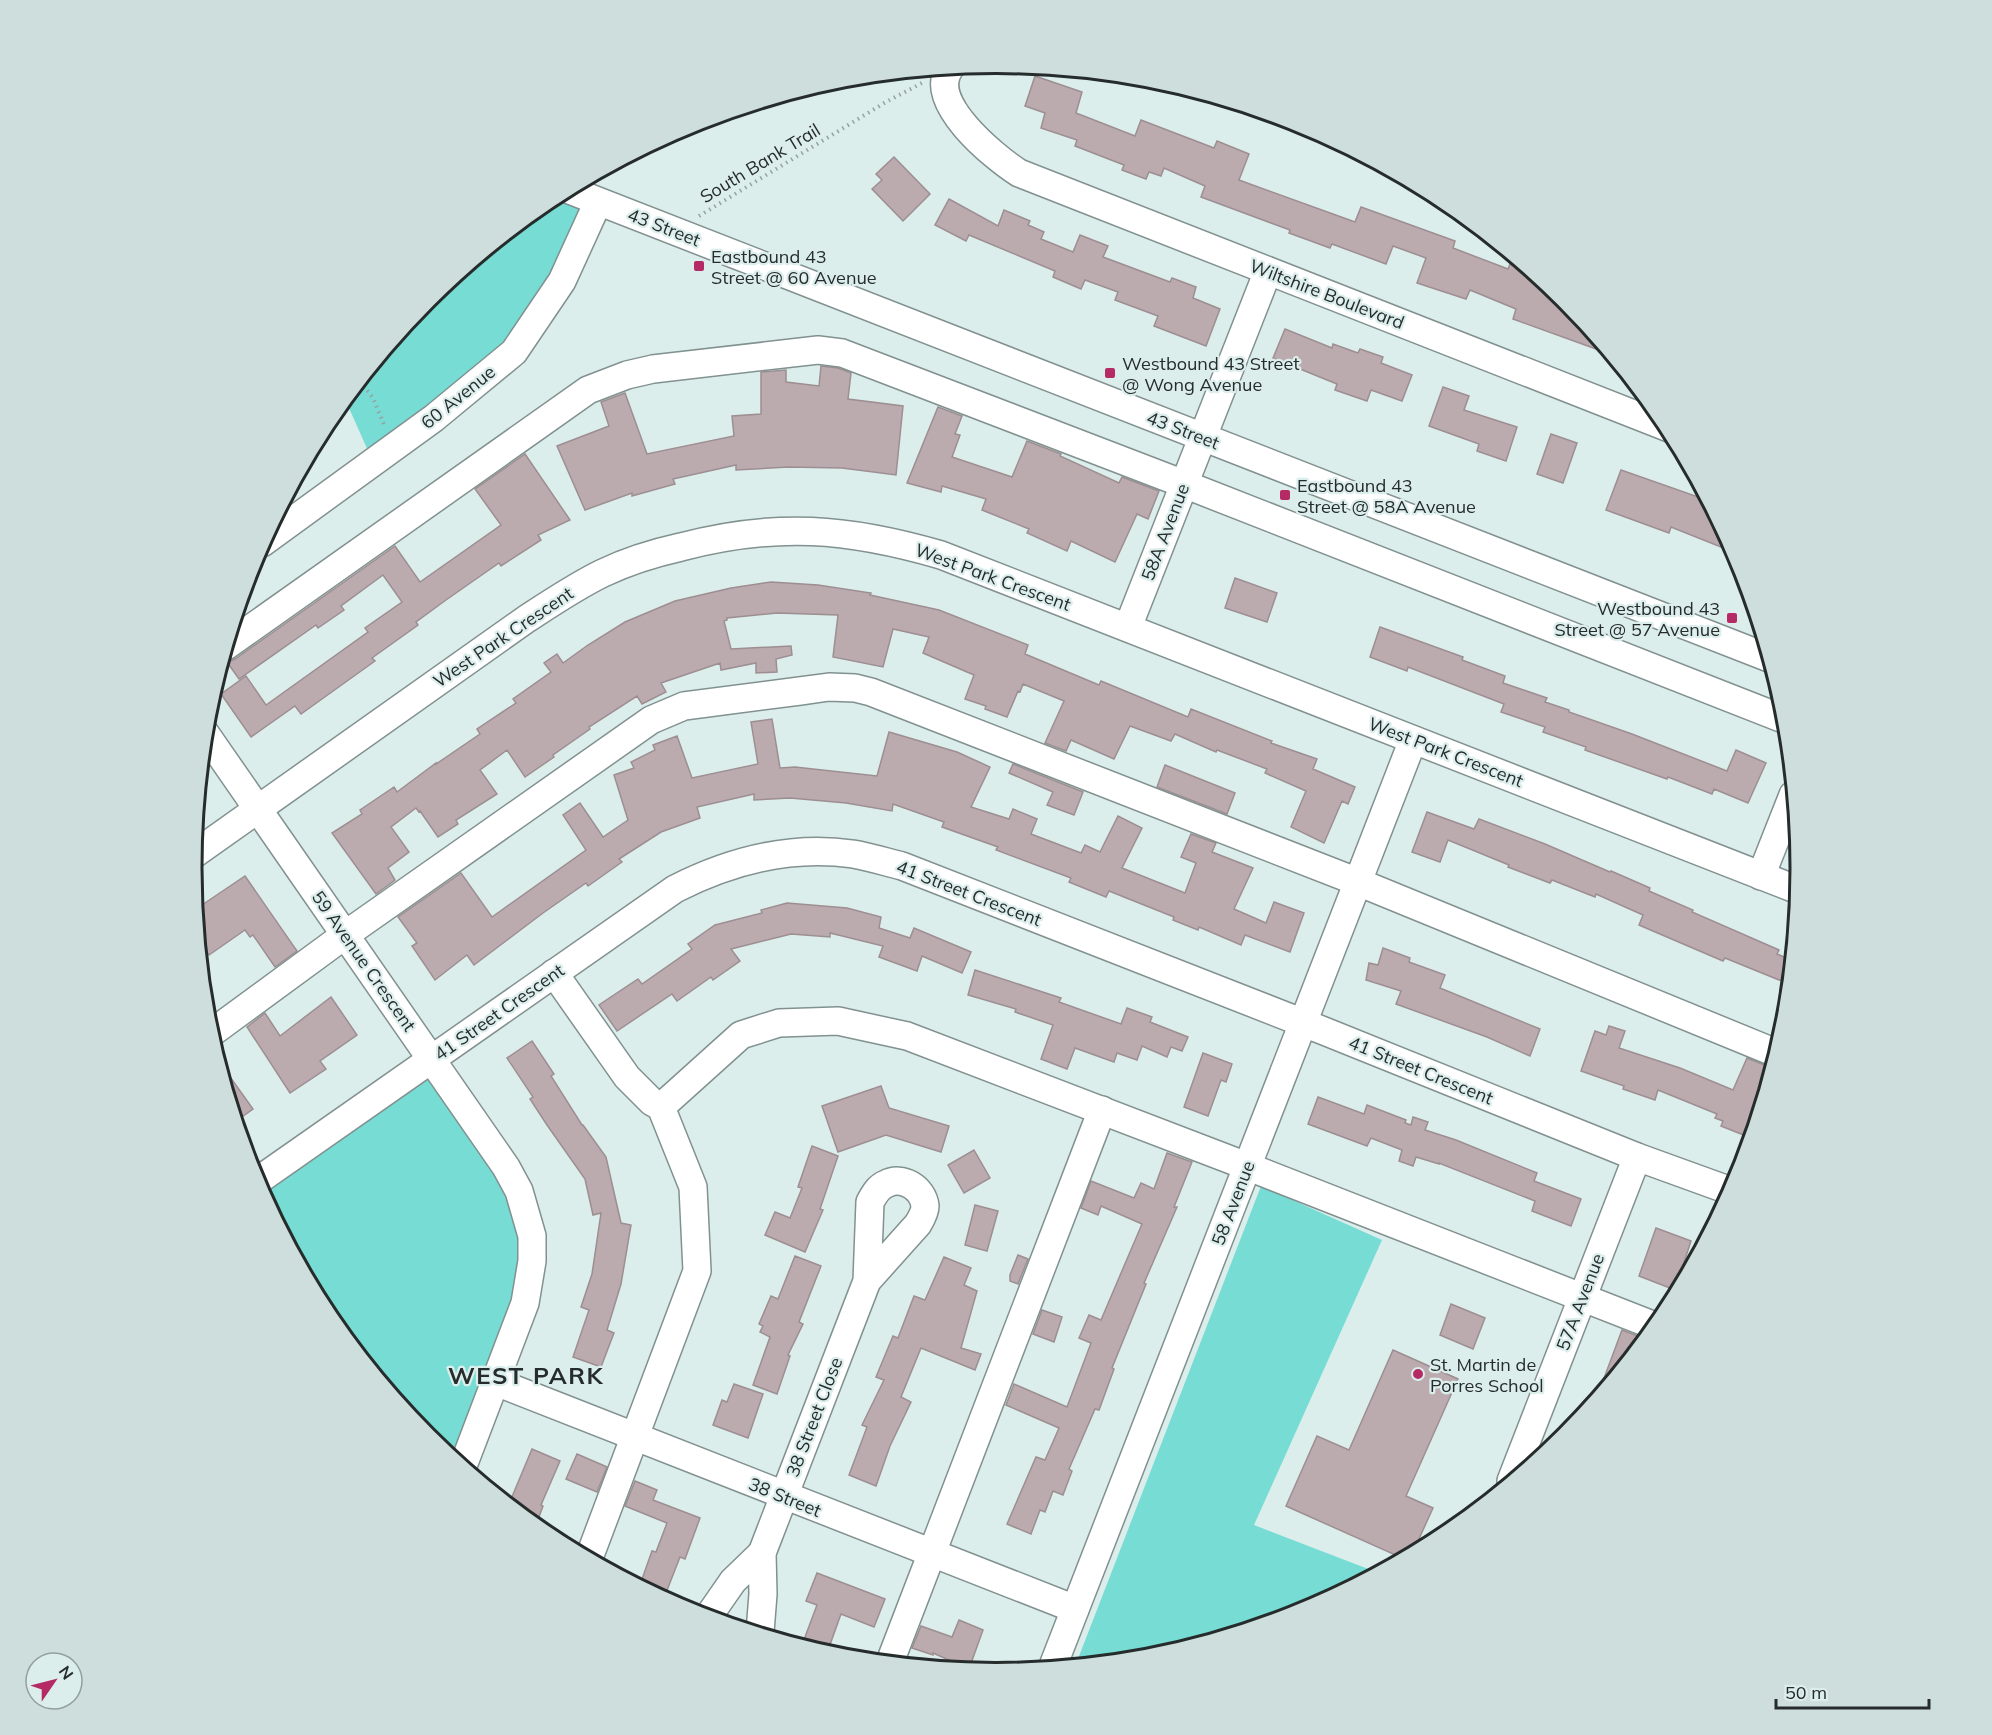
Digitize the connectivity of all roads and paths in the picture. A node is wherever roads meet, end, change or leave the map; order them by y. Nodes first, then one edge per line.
1 (946, 75) edge
2 (922, 77) edge
3 (577, 193) edge
4 (598, 202) junction
5 (688, 212) dead end
6 (1268, 271) junction
7 (364, 387) edge
8 (1653, 422) edge
9 (1202, 438) junction
10 (393, 447) junction
11 (1184, 484) junction
12 (276, 532) edge
13 (1128, 627) junction
14 (236, 639) edge
15 (1761, 655) edge
16 (1775, 716) edge
17 (1413, 740) junction
18 (212, 744) edge
19 (257, 809) junction
20 (1787, 809) edge
21 (203, 848) edge
22 (1761, 876) junction
23 (1358, 882) junction
24 (1789, 887) edge
25 (345, 934) junction
26 (554, 973) junction
27 (1303, 1023) junction
28 (218, 1028) edge
29 (1768, 1050) edge
30 (432, 1059) junction
31 (661, 1107) junction
32 (1102, 1110) junction
33 (1637, 1157) junction
34 (1248, 1166) junction
35 (264, 1176) edge
36 (1722, 1188) edge
37 (867, 1281) dead end
38 (1582, 1298) junction
39 (1646, 1323) edge
40 (496, 1382) junction
41 (636, 1436) junction
42 (466, 1458) edge
43 (1517, 1467) edge
44 (784, 1496) junction
45 (592, 1551) edge
46 (762, 1553) junction
47 (932, 1553) junction
48 (714, 1609) edge
49 (1075, 1609) junction
50 (761, 1625) edge
51 (894, 1655) edge
52 (1056, 1659) edge

1 - 6 street, Wiltshire Boulevard
2 - 5 path, South Bank Trail
3 - 4 street, 43 Street
4 - 9 street, 43 Street
4 - 10 street, 60 Avenue
6 - 8 street, Wiltshire Boulevard
6 - 9 street, 58A Avenue
7 - 10 path
9 - 11 street, 58A Avenue
9 - 15 street, 43 Street
10 - 12 street, 60 Avenue
11 - 13 street, 58A Avenue
11 - 14 street
11 - 16 street
13 - 17 street, West Park Crescent
13 - 19 street, West Park Crescent
17 - 22 street, West Park Crescent
17 - 23 street, 58 Avenue
18 - 19 street, 59 Avenue Crescent
19 - 21 street, West Park Crescent
19 - 25 street, 59 Avenue Crescent
20 - 22 street
22 - 24 street, West Park Crescent
23 - 25 street
23 - 27 street, 58 Avenue
23 - 29 street
25 - 28 street
25 - 30 street, 59 Avenue Crescent
26 - 27 street, 41 Street Crescent
26 - 30 street, 41 Street Crescent
26 - 31 street
27 - 33 street, 41 Street Crescent
27 - 34 street, 58 Avenue
30 - 35 street, 41 Street Crescent
30 - 40 street, 59 Avenue Crescent
31 - 32 street
31 - 41 street
32 - 34 street
32 - 47 street
33 - 36 street, 41 Street Crescent
33 - 38 street, 57A Avenue
34 - 38 street
34 - 49 street, 58 Avenue
37 - 44 street, 38 Street Close
38 - 39 street
38 - 43 street, 57A Avenue
40 - 41 street, 38 Street
40 - 42 street, 59 Avenue Crescent
41 - 44 street, 38 Street
41 - 45 street
44 - 46 street, 38 Street Close
44 - 47 street, 38 Street
46 - 48 street, 38 Street Close
46 - 50 street, 38 Street Close
47 - 49 street, 38 Street
47 - 51 street
49 - 52 street, 58 Avenue

